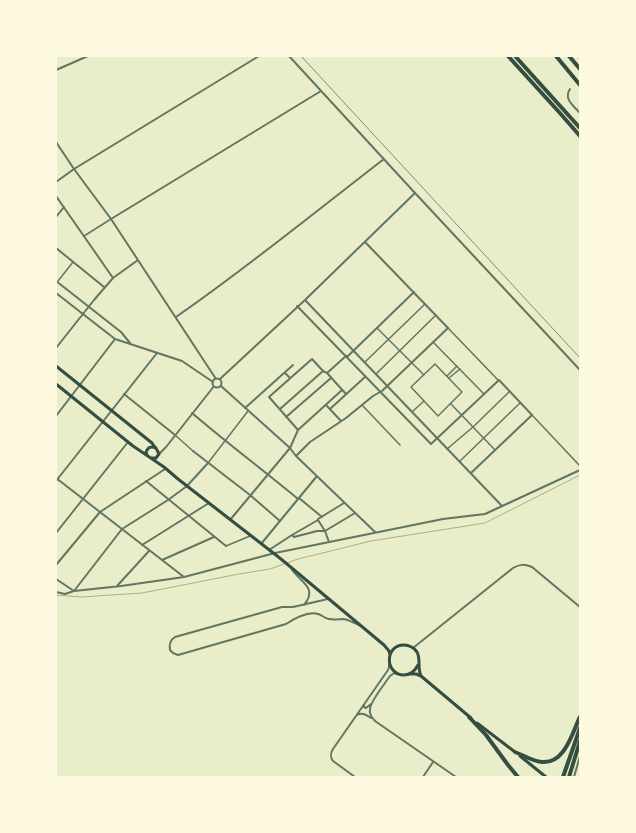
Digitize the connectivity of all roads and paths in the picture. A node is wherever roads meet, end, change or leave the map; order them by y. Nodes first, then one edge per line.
1 (88, 56) edge
2 (259, 56) edge
3 (289, 56) edge
4 (508, 56) edge
5 (515, 56) edge
6 (556, 56) edge
7 (569, 56) edge
8 (580, 68) edge
9 (56, 70) edge
10 (580, 85) edge
11 (570, 89) dead end
12 (321, 91) junction
13 (580, 113) edge
14 (580, 128) edge
15 (580, 136) edge
16 (56, 142) edge
17 (384, 159) junction
18 (74, 169) junction
19 (56, 182) edge
20 (415, 193) junction
21 (56, 196) edge
22 (64, 207) junction
23 (56, 217) edge
24 (111, 219) junction
25 (84, 236) junction
26 (365, 242) junction
27 (56, 248) edge
28 (138, 260) junction
29 (73, 262) junction
30 (113, 278) junction
31 (57, 281) edge
32 (104, 287) junction
33 (414, 292) junction
34 (56, 293) edge
35 (305, 300) junction
36 (425, 304) junction
37 (297, 306) junction
38 (88, 307) junction
39 (83, 314) junction
40 (436, 316) junction
41 (176, 317) junction
42 (378, 328) junction
43 (448, 328) junction
44 (115, 339) junction
45 (389, 339) junction
46 (433, 342) junction
47 (130, 343) junction
48 (56, 348) edge
49 (354, 350) junction
50 (400, 351) junction
51 (156, 353) junction
52 (346, 356) junction
53 (365, 362) junction
54 (412, 363) junction
55 (56, 366) edge
56 (293, 366) dead end
57 (457, 366) junction
58 (460, 369) junction
59 (580, 370) edge
60 (323, 371) junction
61 (285, 373) junction
62 (327, 373) junction
63 (376, 374) junction
64 (424, 375) junction
65 (447, 376) junction
66 (366, 377) junction
67 (290, 378) junction
68 (331, 378) junction
69 (449, 378) junction
70 (216, 379) junction
71 (220, 379) junction
72 (499, 380) junction
73 (213, 382) junction
74 (56, 384) edge
75 (80, 386) junction
76 (214, 386) junction
77 (221, 386) junction
78 (387, 386) junction
79 (342, 390) junction
80 (380, 392) junction
81 (510, 392) junction
82 (124, 394) junction
83 (346, 394) junction
84 (484, 394) junction
85 (71, 396) junction
86 (424, 401) junction
87 (520, 403) junction
88 (450, 404) junction
89 (326, 405) junction
90 (362, 405) junction
91 (245, 408) junction
92 (280, 409) junction
93 (330, 409) junction
94 (111, 411) junction
95 (248, 411) junction
96 (412, 412) junction
97 (192, 413) junction
98 (532, 415) junction
99 (56, 416) edge
100 (286, 416) junction
101 (462, 416) junction
102 (342, 421) junction
103 (102, 422) junction
104 (473, 427) junction
105 (298, 430) junction
106 (175, 435) junction
107 (438, 438) junction
108 (484, 438) junction
109 (225, 441) junction
110 (128, 442) junction
111 (400, 445) dead end
112 (156, 448) junction
113 (290, 448) junction
114 (447, 449) junction
115 (495, 450) junction
116 (193, 451) joint
117 (158, 455) junction
118 (296, 456) junction
119 (149, 458) junction
120 (460, 461) junction
121 (208, 462) junction
122 (580, 466) edge
123 (165, 468) junction
124 (580, 470) edge
125 (268, 474) junction
126 (471, 474) junction
127 (317, 476) junction
128 (56, 479) edge
129 (146, 482) junction
130 (187, 486) junction
131 (250, 495) junction
132 (82, 498) junction
133 (298, 499) junction
134 (168, 500) junction
135 (209, 503) junction
136 (344, 503) junction
137 (502, 506) junction
138 (100, 512) junction
139 (355, 514) junction
140 (189, 516) junction
141 (322, 517) junction
142 (230, 520) junction
143 (318, 520) junction
144 (280, 521) junction
145 (122, 529) junction
146 (325, 531) junction
147 (56, 533) edge
148 (375, 533) junction
149 (292, 535) junction
150 (250, 536) junction
151 (214, 537) junction
152 (329, 542) junction
153 (142, 544) junction
154 (260, 544) junction
155 (226, 546) joint
156 (150, 550) junction
157 (269, 550) junction
158 (273, 554) junction
159 (162, 560) junction
160 (56, 565) edge
161 (290, 567) junction
162 (184, 577) junction
163 (56, 579) edge
164 (117, 586) junction
165 (74, 591) junction
166 (56, 592) edge
167 (328, 599) junction
168 (304, 605) junction
169 (580, 607) edge
170 (363, 628) junction
171 (384, 645) junction
172 (396, 647) junction
173 (413, 648) junction
174 (390, 655) junction
175 (389, 663) junction
176 (418, 665) junction
177 (399, 674) junction
178 (410, 674) junction
179 (421, 676) junction
180 (371, 704) junction
181 (364, 705) junction
182 (356, 716) junction
183 (469, 717) junction
184 (580, 717) edge
185 (375, 721) junction
186 (580, 728) edge
187 (580, 741) edge
188 (515, 752) junction
189 (580, 756) edge
190 (434, 761) junction
191 (355, 777) edge
192 (423, 777) edge
193 (456, 777) edge
194 (518, 777) edge
195 (546, 777) edge
196 (563, 777) edge
197 (569, 777) edge
198 (574, 777) edge

1 - 9 street
2 - 18 street
3 - 12 street
4 - 15 highway
5 - 14 highway
6 - 10 highway
7 - 8 highway
11 - 13 street
12 - 17 street
12 - 24 street
16 - 18 street
17 - 20 street
17 - 41 street
18 - 19 street
18 - 24 street
20 - 26 street
20 - 59 street
21 - 22 street
22 - 23 street
22 - 25 street
24 - 25 street
24 - 28 street
25 - 30 street
26 - 33 street
26 - 35 street
27 - 29 street
28 - 30 street
28 - 41 street
29 - 31 street
29 - 32 street
30 - 32 street
31 - 38 street
32 - 38 street
33 - 36 street
33 - 42 street
34 - 39 street
35 - 37 street
35 - 49 street
36 - 40 street
36 - 45 street
37 - 52 street
37 - 71 street
38 - 39 street
38 - 47 street
39 - 44 street
39 - 48 street
40 - 43 street
40 - 50 street
41 - 70 street
42 - 45 street
42 - 49 street
43 - 46 street
43 - 72 street
44 - 47 street
44 - 75 street
45 - 50 street
45 - 53 street
46 - 54 street
46 - 57 street
47 - 51 street
49 - 52 street
49 - 53 street
50 - 54 street
50 - 63 street
51 - 73 street
51 - 82 street
52 - 62 street
52 - 66 street
53 - 63 street
54 - 64 street
54 - 78 street
55 - 75 main road
56 - 61 street
57 - 58 street
57 - 65 street
58 - 69 street
58 - 84 street
60 - 62 street
60 - 67 street
60 - 92 street
61 - 67 street
61 - 91 street
62 - 68 street
63 - 78 street
64 - 65 street
64 - 86 street
65 - 69 street
66 - 80 street
66 - 83 street
67 - 92 street
68 - 79 street
68 - 100 street
69 - 88 street
70 - 71 street
70 - 73 street
71 - 77 street
72 - 81 street
72 - 84 street
73 - 76 street
74 - 85 main road
75 - 85 street
75 - 94 main road
76 - 77 street
76 - 97 street
77 - 91 street
78 - 80 street
78 - 96 street
79 - 83 street
79 - 89 street
80 - 90 street
80 - 107 street
81 - 87 street
81 - 104 street
82 - 94 street
82 - 106 street
83 - 93 street
84 - 101 street
85 - 99 street
85 - 103 main road
86 - 88 street
86 - 96 street
87 - 98 street
87 - 108 street
88 - 101 street
89 - 93 street
89 - 105 street
90 - 102 street
90 - 111 street
91 - 95 street
92 - 100 street
93 - 102 street
94 - 103 street
94 - 112 main road
95 - 109 street
95 - 113 street
96 - 107 street
97 - 106 street
97 - 109 street
98 - 115 street
98 - 122 street
100 - 105 street
101 - 104 street
101 - 107 street
102 - 118 street
103 - 110 main road
103 - 128 street
104 - 108 street
104 - 114 street
105 - 113 street
106 - 116 street
106 - 117 street
107 - 114 street
108 - 115 street
108 - 120 street
109 - 121 street
109 - 125 street
110 - 119 main road
110 - 132 street
112 - 117 main road
112 - 119 main road
113 - 118 street
113 - 125 street
114 - 120 street
115 - 126 street
116 - 121 street
117 - 119 main road
117 - 123 main road
118 - 127 street
119 - 123 main road
120 - 126 street
121 - 130 street
121 - 131 street
123 - 129 street
123 - 130 main road
124 - 137 street
125 - 131 street
125 - 133 street
126 - 137 street
127 - 133 street
127 - 136 street
128 - 132 street
129 - 134 street
129 - 138 street
130 - 134 street
130 - 135 main road
131 - 142 street
131 - 144 street
132 - 138 street
132 - 147 street
133 - 141 street
133 - 144 street
134 - 140 street
134 - 145 street
135 - 140 street
135 - 142 main road
136 - 139 street
136 - 141 street
137 - 148 street
138 - 145 street
138 - 160 street
139 - 146 street
139 - 148 street
140 - 151 street
140 - 153 street
141 - 143 street
142 - 150 main road
143 - 146 street
143 - 149 street
144 - 154 street
145 - 153 street
145 - 165 street
146 - 149 street
146 - 152 street
148 - 152 street
149 - 157 street
150 - 154 main road
150 - 155 street
151 - 155 street
151 - 159 street
152 - 158 street
153 - 156 street
154 - 157 main road
156 - 159 street
156 - 164 street
157 - 158 main road
158 - 161 main road
158 - 162 street
159 - 162 street
161 - 167 main road
161 - 168 street
162 - 164 street
163 - 165 street
164 - 165 street
165 - 166 street
167 - 168 street
167 - 170 main road
168 - 170 street
169 - 173 street
170 - 171 main road
171 - 172 main road
171 - 174 main road
172 - 173 main road
172 - 174 main road
173 - 176 main road
174 - 175 main road
175 - 177 main road
175 - 181 street
176 - 178 main road
176 - 179 main road
177 - 178 main road
177 - 180 street
178 - 179 main road
179 - 183 main road
180 - 181 street
180 - 185 street
181 - 182 street
182 - 185 street
182 - 191 street
183 - 188 main road
183 - 194 highway
184 - 188 highway
185 - 190 street
186 - 196 highway
187 - 197 highway
188 - 195 main road
189 - 198 street
190 - 192 street
190 - 193 street

